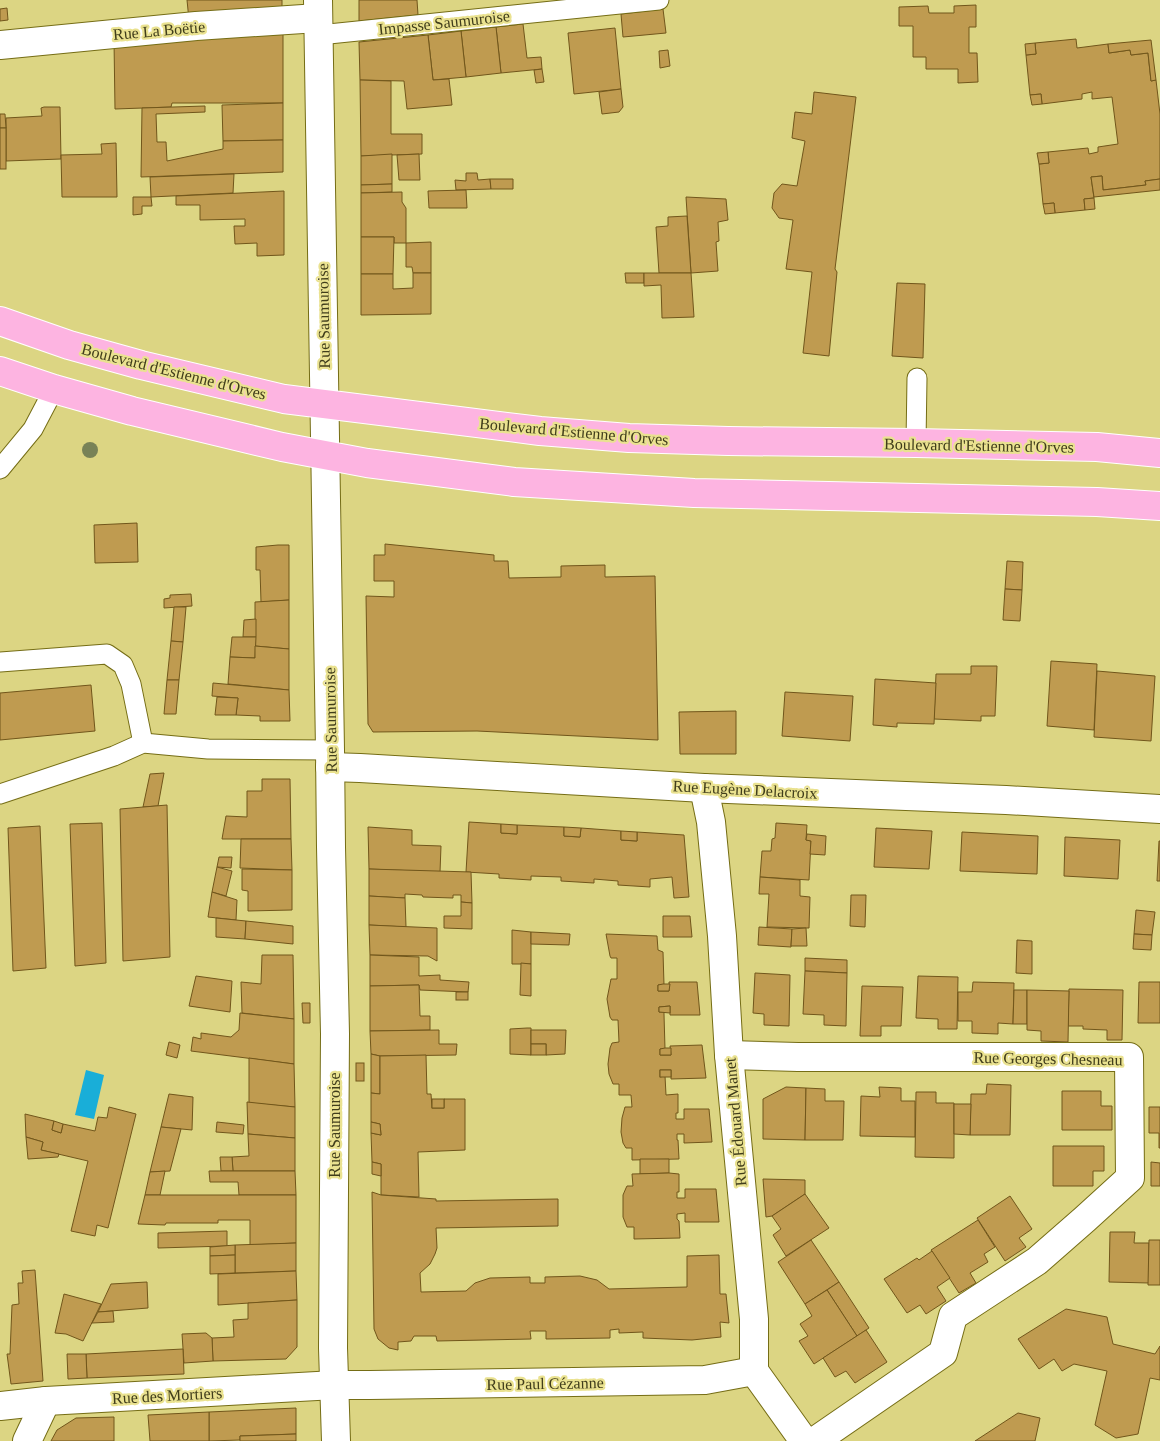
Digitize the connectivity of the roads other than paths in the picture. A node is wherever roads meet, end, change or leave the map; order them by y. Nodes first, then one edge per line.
1 (659, 0) edge
2 (318, 18) edge
3 (0, 45) edge
4 (0, 321) edge
5 (0, 371) edge
6 (917, 378) dead end
7 (54, 389) junction
8 (324, 404) junction
9 (916, 443) junction
10 (1160, 453) edge
11 (325, 455) junction
12 (0, 470) edge
13 (1160, 506) edge
14 (0, 662) edge
15 (143, 743) junction
16 (330, 759) junction
17 (704, 788) junction
18 (0, 794) edge
19 (1160, 809) edge
20 (729, 1055) junction
21 (754, 1371) junction
22 (335, 1385) junction
23 (46, 1401) junction
24 (0, 1406) edge
25 (27, 1441) edge
26 (336, 1441) edge
27 (804, 1441) edge
28 (815, 1441) edge

1 - 2 lane, Impasse Saumuroise
2 - 3 street, Rue La Boëtie
2 - 8 street, Rue Saumuroise
4 - 8 main road, Boulevard d'Estienne d'Orves
5 - 7 main road
6 - 9 lane
7 - 11 main road
7 - 12 lane
8 - 9 main road, Boulevard d'Estienne d'Orves
8 - 11 street, Rue Saumuroise
9 - 10 main road, Boulevard d'Estienne d'Orves
11 - 13 main road
11 - 16 street, Rue Saumuroise
14 - 15 lane
15 - 16 lane
15 - 18 lane
16 - 17 street, Rue Eugène Delacroix
16 - 22 street, Rue Saumuroise
17 - 19 street, Rue Eugène Delacroix
17 - 20 street, Rue Édouard Manet
20 - 21 street, Rue Édouard Manet
20 - 28 street, Rue Georges Chesneau
21 - 22 street, Rue Paul Cézanne
21 - 27 street
22 - 23 street, Rue des Mortiers
22 - 26 street, Rue Saumuroise
23 - 24 street, Rue des Mortiers
23 - 25 street

